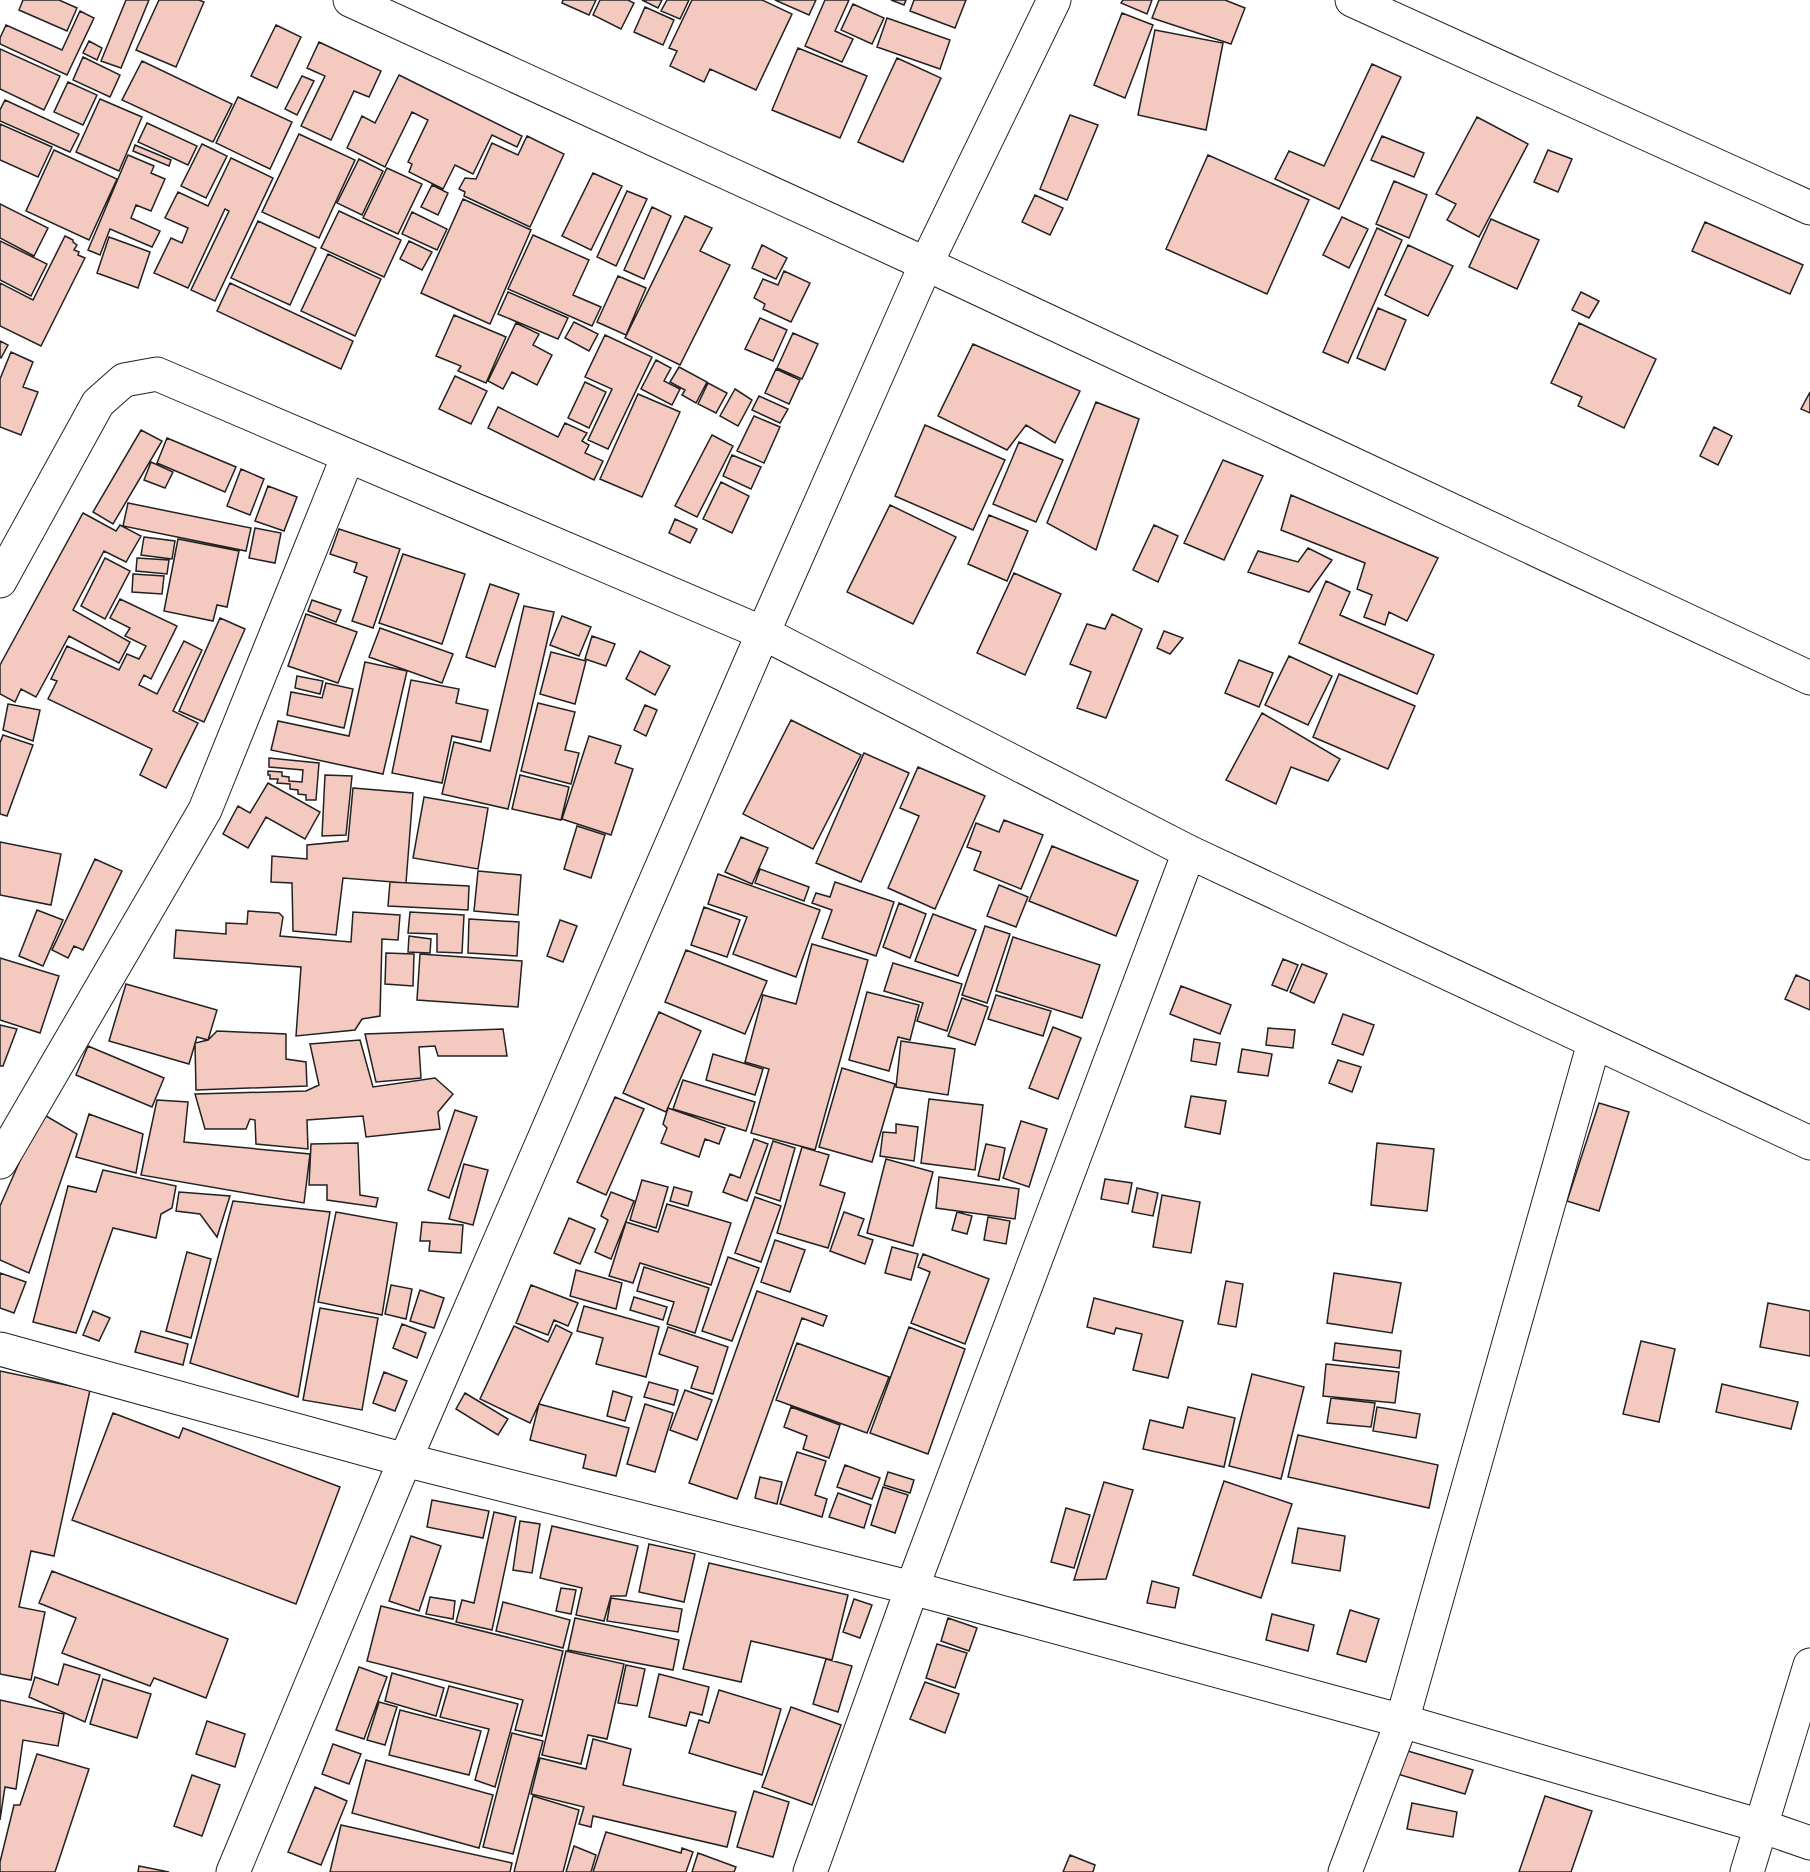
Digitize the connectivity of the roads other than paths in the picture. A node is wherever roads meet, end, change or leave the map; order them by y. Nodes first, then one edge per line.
1 (350, 0) edge
2 (1053, 0) edge
3 (1352, 0) edge
4 (1810, 208) edge
5 (926, 264) junction
6 (348, 456) junction
7 (0, 581) edge
8 (763, 633) junction
9 (1810, 678) edge
10 (1189, 852) junction
11 (1594, 1043) junction
12 (1810, 1143) edge
13 (0, 1162) edge
14 (0, 1349) edge
15 (405, 1460) junction
16 (912, 1588) junction
17 (1810, 1665) edge
18 (1402, 1721) junction
19 (1761, 1826) junction
20 (1810, 1843) edge
21 (233, 1872) edge
22 (810, 1872) edge
23 (1344, 1872) edge
24 (1747, 1872) edge

1 - 5 street
2 - 5 street
3 - 4 street
5 - 8 street
5 - 9 street
6 - 7 street
6 - 8 street
6 - 13 street
8 - 10 street
8 - 15 street
10 - 11 street
10 - 16 street
11 - 12 street
11 - 18 street
14 - 15 street
15 - 16 street
15 - 21 street
16 - 18 street
16 - 22 street
17 - 19 street
18 - 19 street
18 - 23 street
19 - 20 street
19 - 24 street

